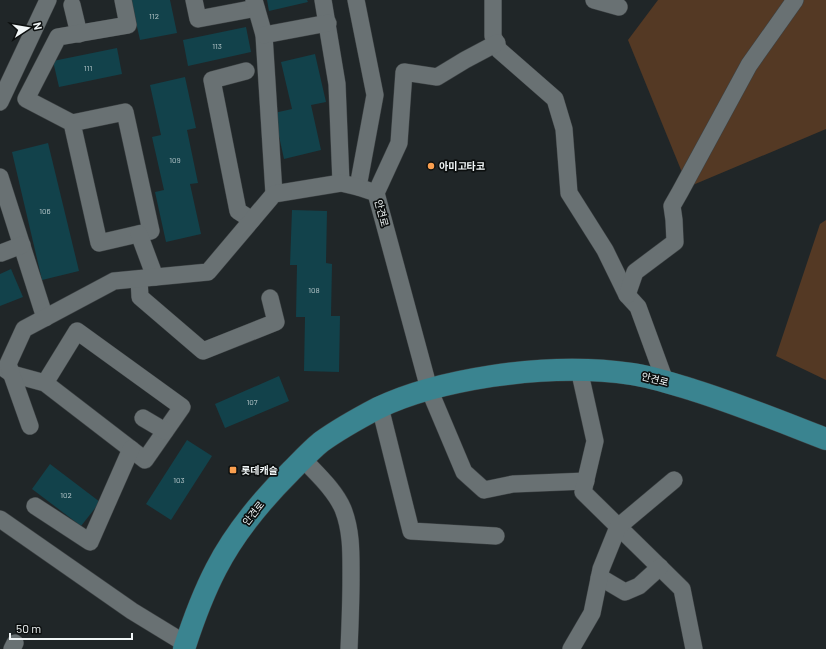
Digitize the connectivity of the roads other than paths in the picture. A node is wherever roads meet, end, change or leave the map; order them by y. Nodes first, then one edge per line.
1 (48, 0) edge
2 (123, 0) edge
3 (194, 0) edge
4 (323, 0) edge
5 (356, 0) edge
6 (594, 0) edge
7 (795, 0) edge
8 (494, 1) edge
9 (255, 4) edge
10 (72, 6) dead end
11 (619, 7) dead end
12 (328, 23) junction
13 (79, 34) junction
14 (264, 35) junction
15 (497, 44) junction
16 (246, 71) dead end
17 (0, 102) edge
18 (72, 123) junction
19 (0, 177) edge
20 (341, 183) junction
21 (358, 187) junction
22 (274, 194) junction
23 (376, 194) junction
24 (252, 220) junction
25 (139, 234) junction
26 (22, 245) junction
27 (1, 253) dead end
28 (147, 278) junction
29 (626, 295) junction
30 (270, 298) dead end
31 (45, 318) junction
32 (579, 369) junction
33 (6, 370) edge
34 (665, 381) junction
35 (45, 383) junction
36 (429, 389) junction
37 (380, 407) junction
38 (144, 418) dead end
39 (30, 426) dead end
40 (165, 431) junction
41 (826, 439) edge
42 (132, 449) junction
43 (303, 459) junction
44 (674, 480) dead end
45 (586, 481) junction
46 (35, 506) dead end
47 (0, 519) edge
48 (618, 526) junction
49 (496, 536) dead end
50 (660, 567) junction
51 (599, 578) junction
52 (185, 646) edge
53 (350, 649) edge
54 (571, 649) edge
55 (694, 649) edge

1 - 17 street
2 - 13 street
3 - 9 street
4 - 12 street
5 - 21 street
6 - 11 street
7 - 29 street
8 - 15 street
9 - 14 street
10 - 13 street
12 - 14 street
12 - 20 street
13 - 18 street
14 - 22 street
15 - 23 street
15 - 29 street
16 - 24 street
18 - 25 street
18 - 25 street
19 - 26 street
20 - 21 street, 안견로
20 - 22 street
21 - 23 street, 안견로
22 - 24 street
23 - 36 street, 안견로
24 - 28 street
25 - 28 street
26 - 27 street
26 - 31 street
28 - 30 street
28 - 31 street
29 - 34 street
31 - 33 street
32 - 34 main road, 안견로
32 - 36 main road, 안견로
32 - 45 street
33 - 35 street
33 - 39 street
34 - 41 main road, 안견로
35 - 40 street
35 - 42 street
36 - 37 main road, 안견로
36 - 45 street
37 - 43 main road, 안견로
37 - 49 street
38 - 40 street
40 - 42 street
42 - 46 street
43 - 52 main road, 안견로
43 - 53 street
44 - 48 street
45 - 48 street
47 - 52 street, 안견로
48 - 50 street
48 - 51 street
50 - 51 street
50 - 55 street
51 - 54 street

